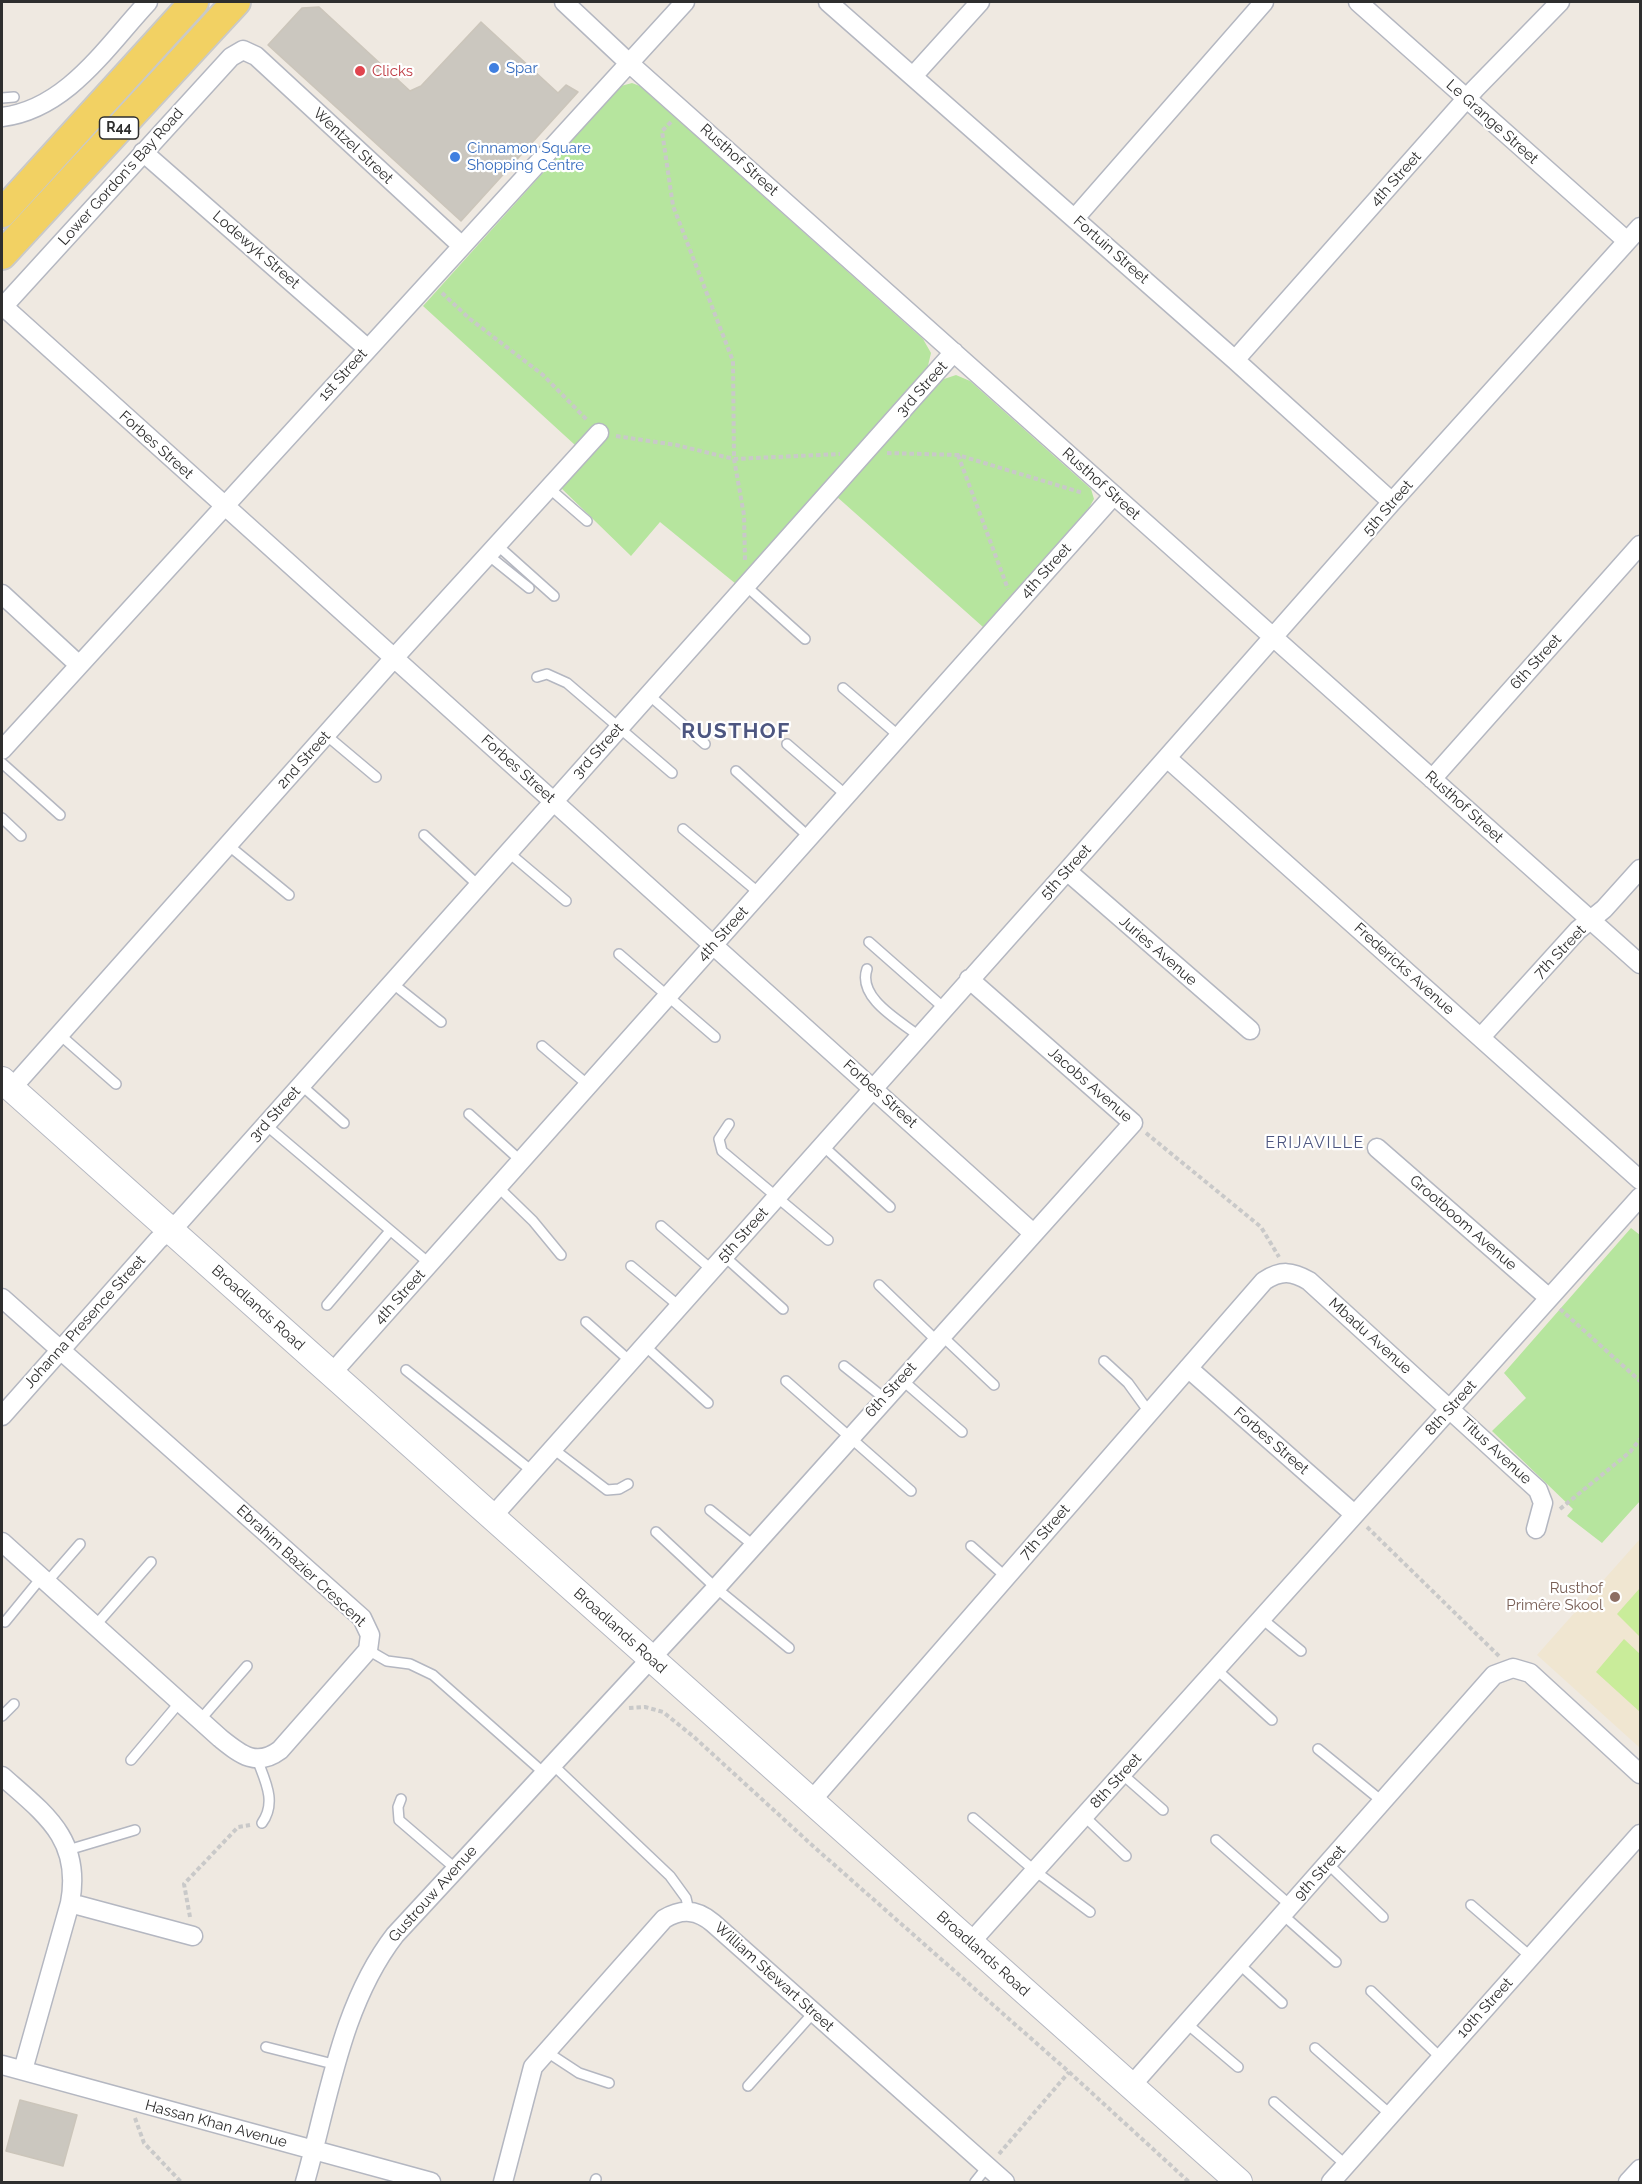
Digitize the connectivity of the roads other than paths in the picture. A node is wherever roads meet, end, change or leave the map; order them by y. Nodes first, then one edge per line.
1 (148, 2) edge
2 (194, 2) edge
3 (236, 2) edge
4 (564, 2) edge
5 (685, 2) edge
6 (828, 2) edge
7 (980, 2) edge
8 (1264, 2) edge
9 (1358, 2) edge
10 (1560, 2) edge
11 (243, 50) joint
12 (629, 63) junction
13 (914, 75) junction
14 (14, 97) dead end
15 (2, 98) edge
16 (1466, 100) junction
17 (2, 117) edge
18 (143, 152) junction
19 (2, 213) edge
20 (1075, 218) junction
21 (1641, 227) edge
22 (1627, 241) junction
23 (462, 246) junction
24 (2, 255) edge
25 (2, 307) edge
26 (368, 349) junction
27 (954, 352) junction
28 (1235, 360) junction
29 (599, 433) road end
30 (549, 488) junction
31 (1114, 495) junction
32 (1392, 502) junction
33 (224, 506) junction
34 (587, 521) dead end
35 (1641, 545) edge
36 (493, 550) junction
37 (746, 586) junction
38 (529, 588) dead end
39 (2, 594) edge
40 (554, 596) dead end
41 (1274, 638) junction
42 (805, 639) dead end
43 (394, 658) junction
44 (79, 665) junction
45 (537, 677) dead end
46 (843, 688) dead end
47 (649, 695) junction
48 (620, 728) junction
49 (326, 735) junction
50 (899, 736) junction
51 (705, 744) dead end
52 (787, 744) dead end
53 (2, 750) edge
54 (1167, 758) junction
55 (2, 763) edge
56 (736, 771) dead end
57 (672, 773) dead end
58 (376, 777) dead end
59 (1432, 779) junction
60 (846, 795) junction
61 (554, 801) junction
62 (60, 815) dead end
63 (2, 818) edge
64 (683, 829) dead end
65 (424, 835) dead end
66 (21, 836) dead end
67 (809, 837) junction
68 (228, 845) junction
69 (508, 852) junction
70 (1641, 869) edge
71 (1067, 871) junction
72 (479, 886) junction
73 (759, 893) junction
74 (289, 895) dead end
75 (566, 901) dead end
76 (1591, 920) junction
77 (869, 942) dead end
78 (713, 945) junction
79 (619, 954) dead end
80 (1641, 964) edge
81 (867, 969) dead end
82 (969, 979) junction
83 (392, 983) junction
84 (668, 996) junction
85 (944, 1008) junction
86 (441, 1022) dead end
87 (1250, 1030) dead end
88 (60, 1034) junction
89 (919, 1036) junction
90 (716, 1037) dead end
91 (1481, 1037) junction
92 (542, 1046) dead end
93 (6, 1084) edge
94 (116, 1084) dead end
95 (301, 1085) junction
96 (588, 1085) junction
97 (874, 1089) junction
98 (469, 1114) dead end
99 (1133, 1123) joint
100 (344, 1124) dead end
101 (729, 1124) dead end
102 (266, 1125) junction
103 (822, 1146) junction
104 (1377, 1148) dead end
105 (521, 1161) junction
106 (1641, 1180) edge
107 (498, 1187) junction
108 (777, 1197) junction
109 (1641, 1197) edge
110 (890, 1207) dead end
111 (661, 1226) dead end
112 (170, 1230) junction
113 (390, 1231) junction
114 (1033, 1233) junction
115 (828, 1239) dead end
116 (561, 1255) dead end
117 (724, 1256) junction
118 (430, 1264) junction
119 (631, 1266) dead end
120 (712, 1270) junction
121 (1286, 1272) joint
122 (879, 1285) dead end
123 (2, 1298) edge
124 (1549, 1298) junction
125 (327, 1305) dead end
126 (679, 1306) junction
127 (783, 1309) dead end
128 (586, 1322) dead end
129 (938, 1337) junction
130 (644, 1345) junction
131 (60, 1350) junction
132 (630, 1361) junction
133 (1104, 1361) dead end
134 (844, 1366) dead end
135 (1188, 1368) junction
136 (406, 1370) dead end
137 (332, 1373) junction
138 (901, 1379) junction
139 (786, 1381) dead end
140 (993, 1385) dead end
141 (884, 1398) junction
142 (708, 1403) dead end
143 (1451, 1410) junction
144 (1149, 1413) junction
145 (2, 1416) edge
146 (962, 1432) dead end
147 (849, 1436) junction
148 (552, 1448) junction
149 (532, 1471) junction
150 (628, 1484) dead end
151 (911, 1491) dead end
152 (710, 1510) dead end
153 (1354, 1514) junction
154 (492, 1517) junction
155 (1536, 1529) road end
156 (656, 1532) dead end
157 (2, 1542) edge
158 (80, 1544) dead end
159 (753, 1545) junction
160 (971, 1546) dead end
161 (151, 1562) dead end
162 (1006, 1577) junction
163 (44, 1580) junction
164 (716, 1588) junction
165 (1261, 1618) junction
166 (5, 1622) dead end
167 (95, 1626) junction
168 (789, 1648) dead end
169 (368, 1650) junction
170 (1300, 1651) dead end
171 (650, 1658) junction
172 (247, 1666) dead end
173 (1216, 1669) junction
174 (180, 1702) junction
175 (14, 1704) dead end
176 (2, 1716) edge
177 (200, 1720) junction
178 (1272, 1720) dead end
179 (1318, 1749) dead end
180 (131, 1760) dead end
181 (257, 1760) junction
182 (548, 1769) junction
183 (1122, 1774) junction
184 (1641, 1774) edge
185 (2, 1776) edge
186 (401, 1799) dead end
187 (811, 1801) junction
188 (1383, 1803) junction
189 (1163, 1810) dead end
190 (1084, 1816) junction
191 (973, 1818) dead end
192 (262, 1823) road end
193 (135, 1830) dead end
194 (1641, 1834) edge
195 (1216, 1840) dead end
196 (68, 1850) junction
197 (1126, 1856) dead end
198 (1328, 1864) junction
199 (456, 1869) junction
200 (1035, 1871) junction
201 (70, 1903) junction
202 (1471, 1905) dead end
203 (1287, 1910) junction
204 (689, 1911) junction
205 (1090, 1912) dead end
206 (1383, 1917) dead end
207 (193, 1936) road end
208 (970, 1943) junction
209 (1531, 1957) junction
210 (1336, 1962) dead end
211 (1239, 1964) junction
212 (1371, 1991) dead end
213 (1282, 2003) dead end
214 (814, 2012) junction
215 (1186, 2023) junction
216 (266, 2047) dead end
217 (1315, 2048) dead end
218 (547, 2052) junction
219 (1441, 2058) junction
220 (2, 2065) edge
221 (337, 2066) junction
222 (1238, 2067) dead end
223 (23, 2070) junction
224 (609, 2083) dead end
225 (748, 2086) dead end
226 (1131, 2086) junction
227 (1274, 2102) dead end
228 (1391, 2115) junction
229 (315, 2149) junction
230 (1346, 2165) junction
231 (987, 2167) junction
232 (1641, 2169) edge
233 (305, 2182) edge
234 (431, 2182) edge
235 (503, 2182) edge
236 (975, 2182) edge
237 (1005, 2182) edge
238 (1239, 2182) edge
239 (1330, 2182) edge
240 (1628, 2182) edge

1 - 17 street
2 - 19 main road, R44
3 - 24 main road, R44
4 - 12 street, Rusthof Street
5 - 12 street, 1st Street
6 - 13 street, Fortuin Street
7 - 13 street
8 - 20 street
9 - 16 street, Le Grange Street
10 - 16 street, 4th Street
11 - 18 street, Lower Gordon's Bay Road
11 - 23 street, Wentzel Street
12 - 23 street, 1st Street
12 - 27 street, Rusthof Street
13 - 20 street, Fortuin Street
14 - 15 lane
16 - 22 street, Le Grange Street
16 - 28 street, 4th Street
18 - 25 street, Lower Gordon's Bay Road
18 - 26 street, Lodewyk Street
20 - 28 street, Fortuin Street
21 - 22 street, 5th Street
22 - 32 street, 5th Street
23 - 26 street, 1st Street
25 - 33 street, Forbes Street
26 - 33 street, 1st Street
27 - 31 street, Rusthof Street
27 - 37 street, 3rd Street
28 - 32 street, Fortuin Street
29 - 30 street, 2nd Street
30 - 34 lane
30 - 36 street, 2nd Street
31 - 41 street, Rusthof Street
31 - 50 street, 4th Street
32 - 41 street, 5th Street
33 - 43 street, Forbes Street
33 - 44 street, 1st Street
35 - 59 street, 6th Street
36 - 38 lane
36 - 40 lane
36 - 43 street, 2nd Street
37 - 42 lane
37 - 47 street, 3rd Street
39 - 44 street
41 - 54 street, 5th Street
41 - 59 street, Rusthof Street
43 - 49 street, 2nd Street
43 - 61 street, Forbes Street
44 - 53 street, 1st Street
45 - 48 lane
46 - 50 lane
47 - 48 street, 3rd Street
47 - 51 lane
48 - 57 lane
48 - 61 street, 3rd Street
49 - 58 lane
49 - 68 street, 2nd Street
50 - 60 street, 4th Street
52 - 60 lane
54 - 71 street, 5th Street
54 - 91 street, Fredericks Avenue
55 - 62 lane
56 - 67 lane
59 - 76 street, Rusthof Street
60 - 67 street, 4th Street
61 - 69 street, 3rd Street
61 - 78 street, Forbes Street
63 - 66 lane
64 - 73 lane
65 - 72 lane
67 - 73 street, 4th Street
68 - 74 lane
68 - 88 street, 2nd Street
69 - 72 street, 3rd Street
69 - 75 lane
70 - 76 street, 7th Street
71 - 82 street, 5th Street
71 - 87 street, Juries Avenue
72 - 83 street, 3rd Street
73 - 78 street, 4th Street
76 - 80 street, Rusthof Street
76 - 91 street, 7th Street
77 - 85 lane
78 - 84 street, 4th Street
78 - 97 street, Forbes Street
79 - 84 lane
81 - 89 lane
82 - 85 street, 5th Street
82 - 99 street, Jacobs Avenue
83 - 86 lane
83 - 95 street, 3rd Street
84 - 90 lane
84 - 96 street, 4th Street
85 - 89 street, 5th Street
88 - 93 street, 2nd Street
88 - 94 lane
89 - 97 street, 5th Street
91 - 106 street, Fredericks Avenue
92 - 96 lane
93 - 112 main road, Broadlands Road
95 - 100 lane
95 - 102 street, 3rd Street
96 - 105 street, 4th Street
97 - 103 street, 5th Street
97 - 114 street, Forbes Street
98 - 105 lane
99 - 114 street, 6th Street
101 - 108 lane
102 - 112 street, 3rd Street
102 - 113 lane
103 - 108 street, 5th Street
103 - 110 lane
104 - 124 street, Grootboom Avenue
105 - 107 street, 4th Street
107 - 116 lane
107 - 118 street, 4th Street
108 - 115 lane
108 - 117 street, 5th Street
109 - 124 street, 8th Street
111 - 120 lane
112 - 131 street, Johanna Presence Street
112 - 137 main road, Broadlands Road
113 - 118 lane
113 - 125 lane
114 - 129 street, 6th Street
117 - 120 street, 5th Street
117 - 127 lane
118 - 137 street, 4th Street
119 - 126 lane
120 - 126 street, 5th Street
121 - 135 street, 7th Street
121 - 143 street, Mbadu Avenue
122 - 129 lane
123 - 131 street, Ebrahim Bazier Crescent
124 - 143 street, 8th Street
126 - 130 street, 5th Street
128 - 132 lane
129 - 138 street, 6th Street
129 - 140 lane
130 - 132 street, 5th Street
130 - 142 lane
131 - 145 street, Johanna Presence Street
131 - 169 street, Ebrahim Bazier Crescent
132 - 148 street, 5th Street
133 - 144 lane
134 - 141 lane
135 - 144 street, 7th Street
135 - 153 street, Forbes Street
136 - 149 lane
137 - 154 main road, Broadlands Road
138 - 141 street, 6th Street
138 - 146 lane
139 - 147 lane
141 - 147 street, 6th Street
143 - 153 street, 8th Street
143 - 155 street, Titus Avenue
144 - 162 street, 7th Street
147 - 151 lane
147 - 159 street, 6th Street
148 - 149 street, 5th Street
148 - 150 lane
149 - 154 street, 5th Street
152 - 159 lane
153 - 165 street, 8th Street
154 - 171 main road, Broadlands Road
156 - 164 lane
157 - 163 street
158 - 163 lane
159 - 164 street, 6th Street
160 - 162 lane
161 - 167 lane
162 - 187 street, 7th Street
163 - 166 lane
163 - 167 street
164 - 168 lane
164 - 171 street, 6th Street
165 - 170 lane
165 - 173 street, 8th Street
167 - 174 street
169 - 181 street, Ebrahim Bazier Crescent
169 - 182 lane
171 - 182 street, Gustrouw Avenue
171 - 187 main road, Broadlands Road
172 - 177 lane
173 - 178 lane
173 - 183 street, 8th Street
174 - 177 street
174 - 180 lane
175 - 176 lane
177 - 181 street
179 - 188 lane
181 - 192 lane
182 - 199 street, Gustrouw Avenue
182 - 204 lane
183 - 189 lane
183 - 190 street, 8th Street
184 - 188 street, 9th Street
185 - 196 street
186 - 199 lane
187 - 208 main road, Broadlands Road
188 - 198 street, 9th Street
190 - 197 lane
190 - 200 street, 8th Street
191 - 200 lane
193 - 196 lane
194 - 209 street, 10th Street
195 - 203 lane
196 - 201 street
198 - 203 street, 9th Street
198 - 206 lane
199 - 221 street, Gustrouw Avenue
200 - 205 lane
200 - 208 street, 8th Street
201 - 207 street
201 - 223 street
202 - 209 lane
203 - 210 lane
203 - 211 street, 9th Street
204 - 214 street, William Stewart Street
204 - 218 street
208 - 226 main road, Broadlands Road
209 - 219 street, 10th Street
211 - 213 lane
211 - 215 street, 9th Street
212 - 219 lane
214 - 225 lane
214 - 231 street, William Stewart Street
215 - 222 lane
215 - 226 street, 9th Street
216 - 221 lane
217 - 228 lane
218 - 224 lane
218 - 235 street
219 - 228 street, 10th Street
220 - 223 street, Hassan Khan Avenue
221 - 229 street, Gustrouw Avenue
223 - 229 street, Hassan Khan Avenue
226 - 238 main road, Broadlands Road
227 - 230 lane
228 - 230 street, 10th Street
229 - 233 street, Gustrouw Avenue
229 - 234 street, Hassan Khan Avenue
230 - 239 street, 10th Street
231 - 236 lane
231 - 237 street, William Stewart Street
232 - 240 street

